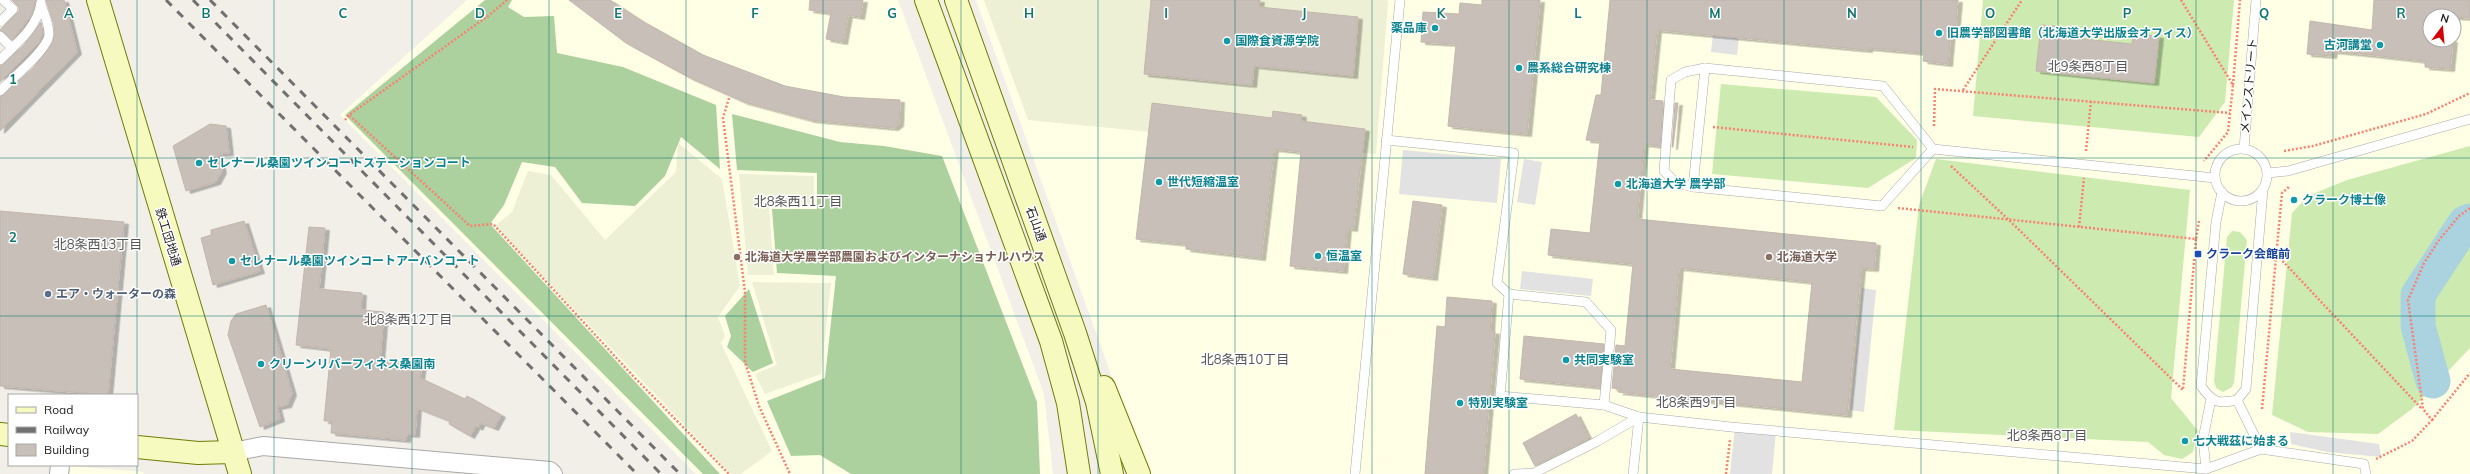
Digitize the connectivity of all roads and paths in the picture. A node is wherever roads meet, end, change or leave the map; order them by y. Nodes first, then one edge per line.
1 (3, 0) edge
2 (98, 0) edge
3 (507, 0) edge
4 (926, 0) edge
5 (956, 0) edge
6 (1400, 0) edge
7 (2022, 0) edge
8 (2181, 0) edge
9 (2240, 0) edge
10 (2256, 0) edge
11 (41, 2) edge
12 (0, 22) edge
13 (0, 36) edge
14 (12, 48) junction
15 (0, 60) edge
16 (1705, 68) junction
17 (2233, 85) junction
18 (0, 90) edge
19 (1963, 90) junction
20 (2470, 93) edge
21 (729, 98) dead end
22 (2230, 113) junction
23 (349, 115) junction
24 (2470, 119) edge
25 (345, 120) dead end
26 (1700, 125) junction
27 (1386, 140) junction
28 (1933, 149) junction
29 (2244, 149) junction
30 (2284, 151) dead end
31 (2204, 161) dead end
32 (2268, 173) junction
33 (2215, 178) junction
34 (2291, 185) dead end
35 (1692, 187) junction
36 (2263, 190) junction
37 (2222, 192) junction
38 (1882, 206) junction
39 (2470, 208) edge
40 (2199, 221) dead end
41 (2011, 222) junction
42 (2196, 239) junction
43 (2277, 255) junction
44 (1509, 294) junction
45 (1076, 333) junction
46 (2470, 373) edge
47 (2210, 399) junction
48 (2237, 400) junction
49 (1604, 405) junction
50 (2262, 409) dead end
51 (2423, 410) junction
52 (1639, 417) junction
53 (2432, 420) junction
54 (1731, 427) junction
55 (138, 447) edge
56 (2261, 449) junction
57 (233, 452) junction
58 (2364, 464) junction
59 (2206, 469) junction
60 (240, 474) edge
61 (553, 474) edge
62 (729, 474) edge
63 (789, 474) edge
64 (1079, 474) edge
65 (1112, 474) edge
66 (1139, 474) edge
67 (1355, 474) edge
68 (1514, 474) edge
69 (1634, 474) edge
70 (1726, 474) edge
71 (2366, 474) edge

1 - 12 lane
2 - 57 main road, 鉄工団地通
3 - 23 path
4 - 64 main road
5 - 45 main road, 石山通
6 - 27 lane
7 - 19 path
8 - 17 path
9 - 17 path
10 - 29 lane, メインストリート
11 - 14 lane
11 - 18 lane
13 - 14 lane
14 - 15 lane
16 - 26 lane
16 - 28 lane
16 - 35 lane
17 - 22 path
19 - 22 path
19 - 28 path
20 - 30 path
21 - 63 path
22 - 31 path
23 - 25 path
23 - 62 path
24 - 32 lane
26 - 28 path
26 - 35 lane
27 - 44 lane
27 - 67 lane
28 - 33 lane
28 - 38 lane
28 - 41 path
29 - 32 lane
29 - 33 lane
32 - 36 lane
33 - 37 lane
34 - 43 path
35 - 38 lane
36 - 37 lane
36 - 48 lane
37 - 47 lane
38 - 41 path
39 - 51 path
40 - 42 path
41 - 42 path
41 - 42 path
43 - 50 path
43 - 51 path
44 - 49 lane
44 - 49 lane
45 - 65 main road, 石山通
45 - 66 main road
46 - 53 path
47 - 48 lane
47 - 59 lane
48 - 56 lane
49 - 52 lane
51 - 53 path
52 - 54 lane
52 - 68 lane
52 - 69 lane
53 - 58 path
54 - 59 lane
54 - 70 path
55 - 57 main road
56 - 58 lane
56 - 59 lane
57 - 60 main road, 鉄工団地通
57 - 61 street
58 - 71 lane

